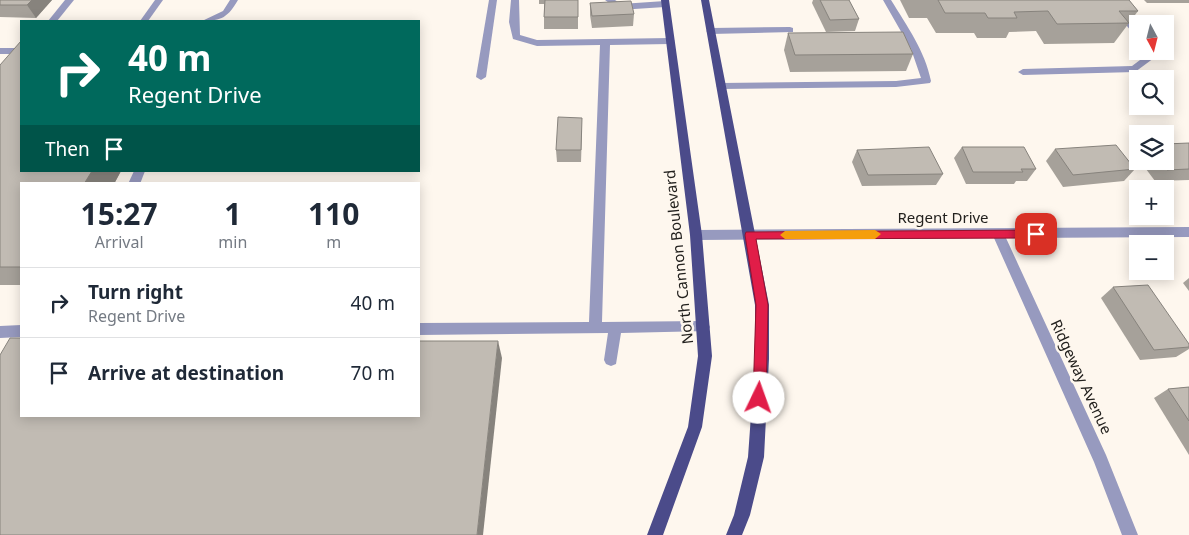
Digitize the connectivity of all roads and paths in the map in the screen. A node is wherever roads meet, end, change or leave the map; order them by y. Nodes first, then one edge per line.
1 (70, 0) edge
2 (159, 0) edge
3 (234, 0) edge
4 (492, 0) edge
5 (515, 0) edge
6 (609, 0) edge
7 (705, 0) edge
8 (887, 0) edge
9 (1110, 0) edge
10 (665, 2) edge
11 (224, 17) edge
12 (53, 20) edge
13 (145, 20) edge
14 (210, 20) edge
15 (1129, 23) edge
16 (790, 30) dead end
17 (711, 32) junction
18 (670, 41) junction
19 (605, 42) junction
20 (0, 50) edge
21 (20, 51) edge
22 (1146, 60) edge
23 (1023, 72) dead end
24 (481, 77) dead end
25 (721, 86) junction
26 (1189, 232) edge
27 (998, 234) junction
28 (696, 235) junction
29 (750, 235) junction
30 (595, 328) junction
31 (615, 328) junction
32 (703, 328) junction
33 (420, 329) edge
34 (20, 331) edge
35 (0, 332) edge
36 (612, 360) dead end
37 (655, 535) edge
38 (734, 535) edge
39 (1130, 535) edge

1 - 12 street
2 - 13 street
3 - 11 street
4 - 24 street
5 - 19 street
6 - 10 street
7 - 17 main road
8 - 25 street
9 - 15 street
10 - 18 main road, North Cannon Boulevard
11 - 14 street
16 - 17 street
17 - 25 main road
18 - 19 street
18 - 28 main road, North Cannon Boulevard
19 - 30 street
20 - 21 street
22 - 23 street
25 - 29 main road
26 - 27 street, Regent Drive
27 - 29 street, Regent Drive
27 - 39 street, Ridgeway Avenue
28 - 29 street, Regent Drive
28 - 32 main road, North Cannon Boulevard
29 - 38 main road
30 - 31 street
30 - 33 street
31 - 32 street
31 - 36 street
32 - 37 main road, North Cannon Boulevard
34 - 35 street

